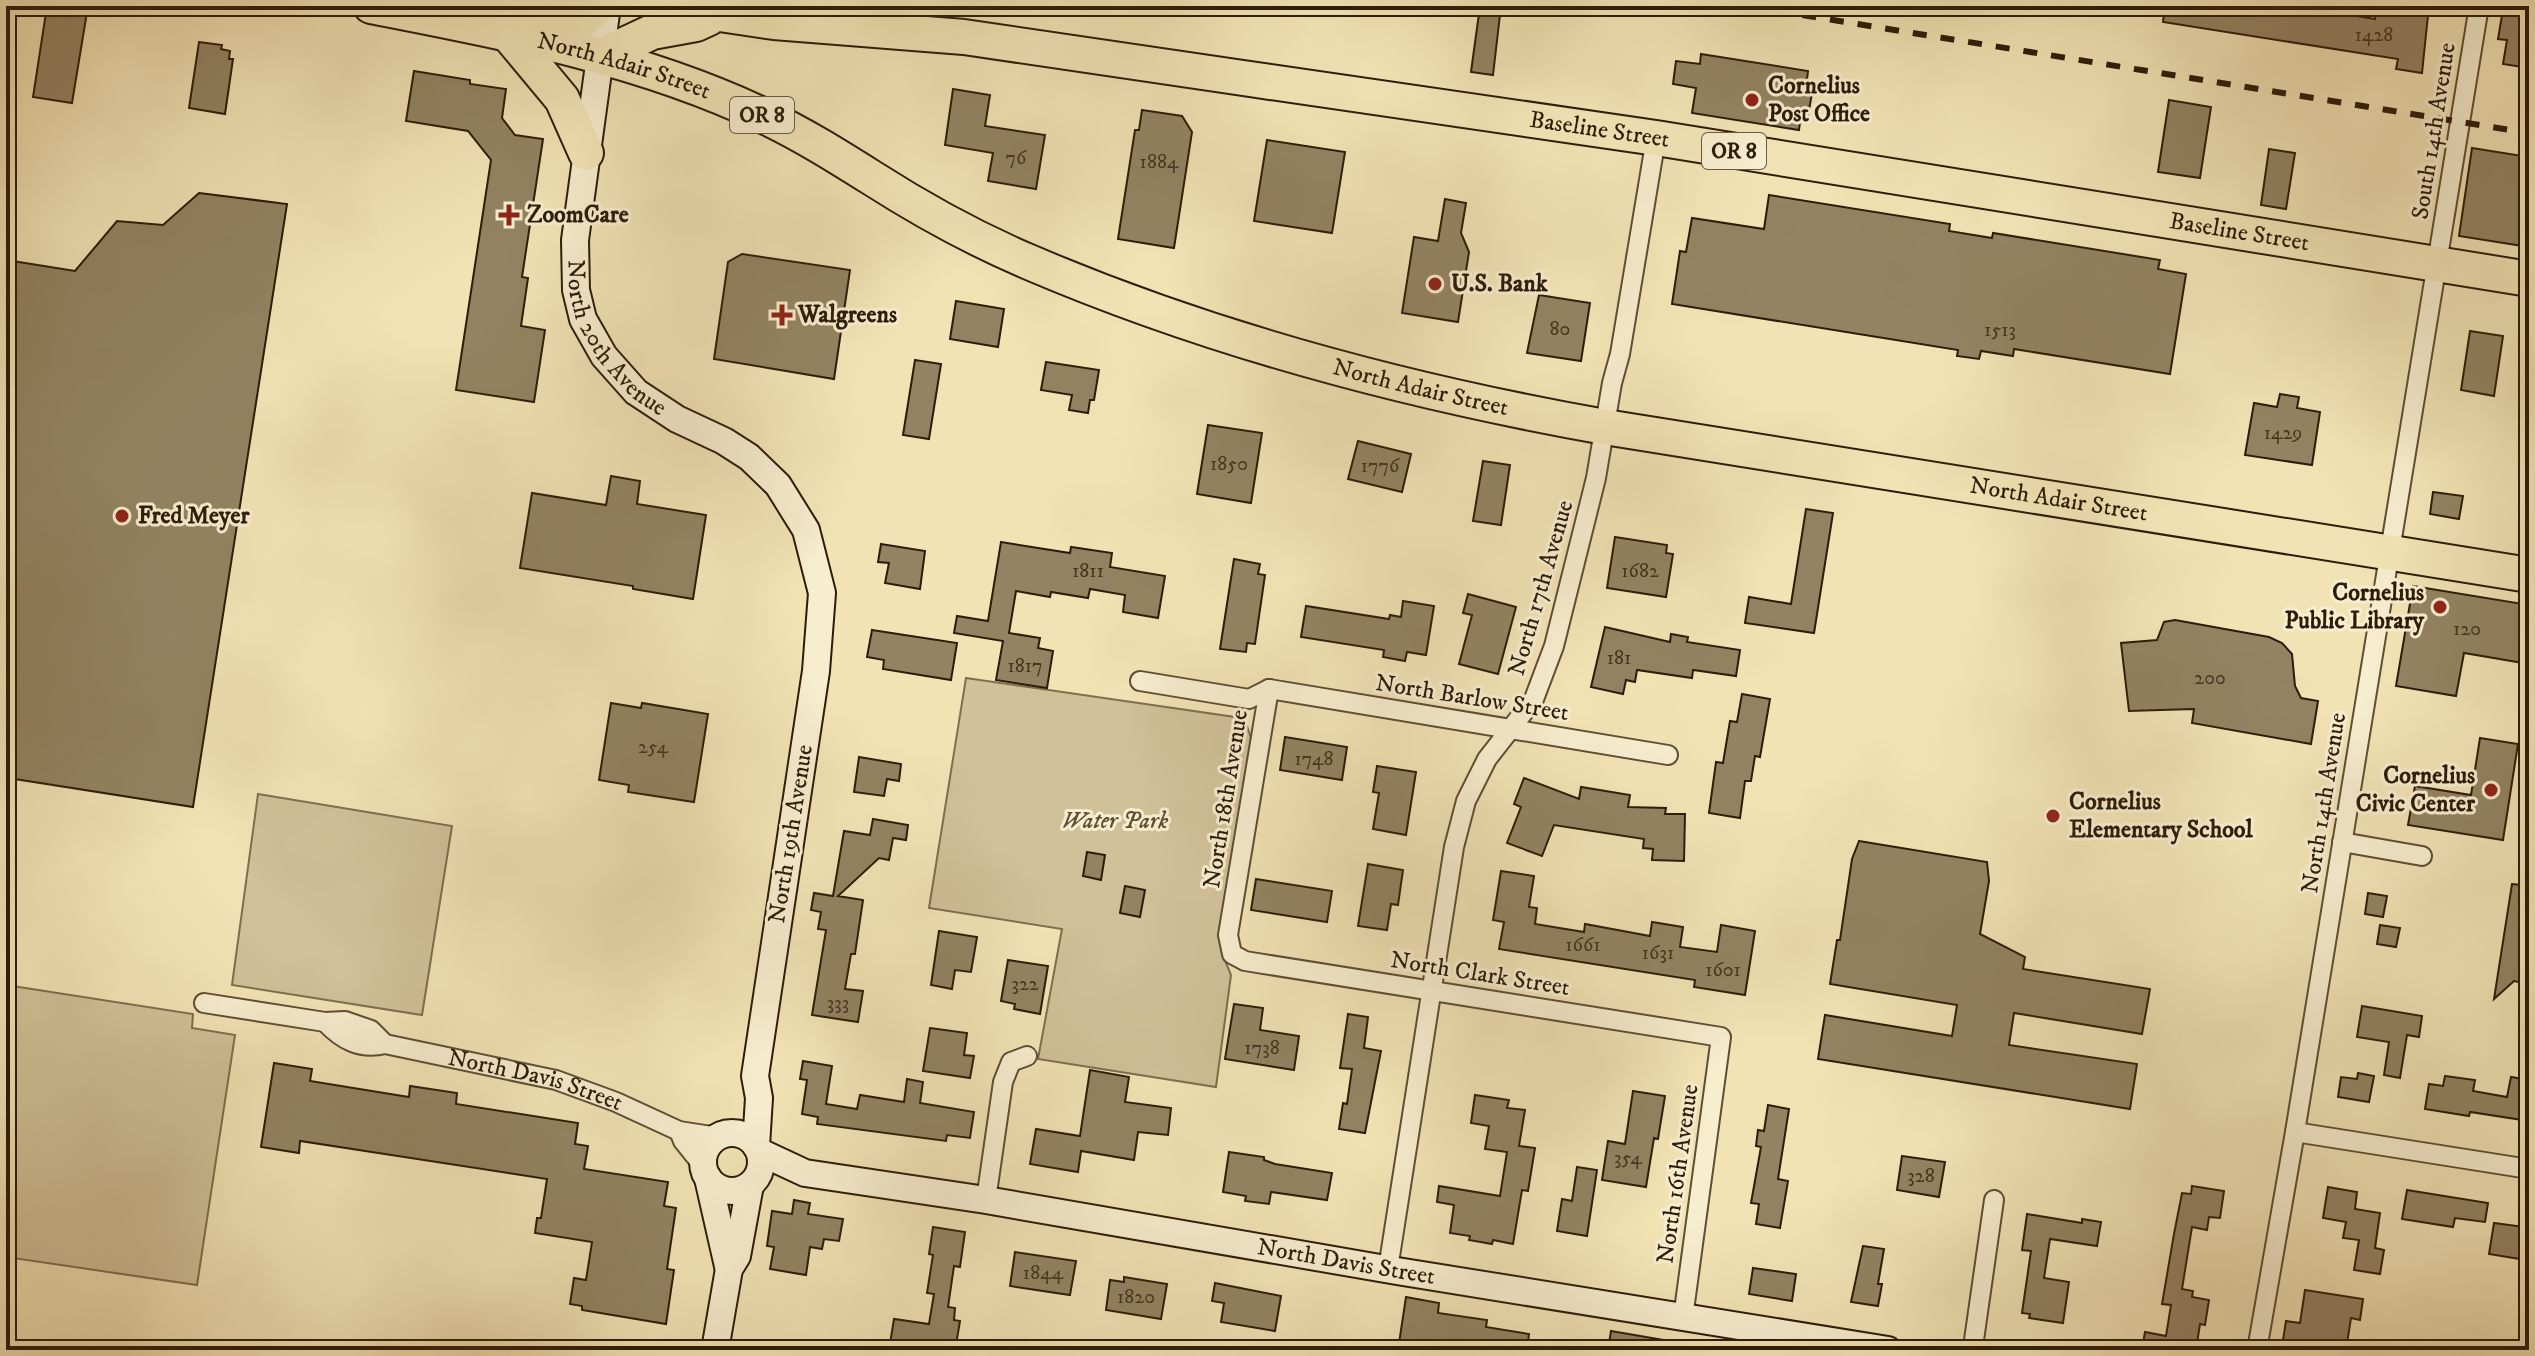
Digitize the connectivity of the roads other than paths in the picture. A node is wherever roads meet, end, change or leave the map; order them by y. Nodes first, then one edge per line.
1 (371, 6) edge
2 (447, 6) edge
3 (599, 6) edge
4 (607, 6) edge
5 (666, 6) edge
6 (2479, 6) edge
7 (715, 14) junction
8 (507, 33) junction
9 (601, 56) junction
10 (1656, 138) junction
11 (586, 153) junction
12 (2436, 264) junction
13 (2529, 279) edge
14 (1605, 427) junction
15 (2390, 553) junction
16 (2529, 575) edge
17 (822, 593) joint
18 (1140, 681) dead end
19 (1269, 689) junction
20 (1512, 728) junction
21 (1668, 755) dead end
22 (2342, 842) junction
23 (2422, 856) dead end
24 (1232, 954) joint
25 (1432, 991) junction
26 (204, 1003) dead end
27 (1721, 1037) joint
28 (1027, 1056) dead end
29 (755, 1076) junction
30 (679, 1131) junction
31 (2295, 1132) junction
32 (719, 1136) junction
33 (758, 1149) junction
34 (2529, 1169) edge
35 (706, 1172) junction
36 (805, 1173) junction
37 (751, 1184) junction
38 (986, 1200) junction
39 (1994, 1200) dead end
40 (729, 1269) junction
41 (1388, 1269) junction
42 (1683, 1318) junction
43 (715, 1350) edge
44 (1888, 1350) edge
45 (1977, 1350) edge
46 (2257, 1350) edge

1 - 8 highway, North Adair Street / OR 8
2 - 3 highway
4 - 9 main road, North 20th Avenue
5 - 7 highway, Baseline Street / OR 8
6 - 12 street, South 14th Avenue
7 - 9 highway
7 - 10 highway, Baseline Street / OR 8
8 - 9 highway, North Adair Street / OR 8
8 - 11 highway
9 - 11 main road, North 20th Avenue
9 - 14 highway, North Adair Street / OR 8
10 - 12 highway, Baseline Street / OR 8
10 - 14 street, North 17th Avenue
11 - 17 main road, North 20th Avenue
12 - 13 highway, Baseline Street / OR 8
12 - 15 street, North 14th Avenue
14 - 15 highway, North Adair Street / OR 8
14 - 20 street, North 17th Avenue
15 - 16 highway, North Adair Street / OR 8
15 - 22 street, North 14th Avenue
17 - 29 main road, North 19th Avenue
18 - 19 street, North 18th Avenue
19 - 20 street, North Barlow Street
19 - 24 street, North 18th Avenue
20 - 21 street, North Barlow Street
20 - 25 street, North 17th Avenue
22 - 23 street
22 - 31 street, North 14th Avenue
24 - 25 street, North Clark Street
25 - 27 street, North Clark Street
25 - 41 street, North 17th Avenue
26 - 30 street, North Davis Street
27 - 42 street, North 16th Avenue
28 - 38 street
29 - 32 main road, North 19th Avenue
29 - 33 main road, North 19th Avenue
30 - 32 street, North Davis Street
30 - 35 street
31 - 34 street
31 - 46 street, North 14th Avenue
32 - 33 main road
32 - 35 main road, North 19th Avenue
33 - 36 main road
33 - 37 main road, North 19th Avenue
35 - 37 main road
35 - 40 main road, North 19th Avenue
36 - 37 main road
36 - 38 main road, North Davis Street
37 - 40 main road, North 19th Avenue
38 - 41 main road, North Davis Street
39 - 45 street
40 - 43 main road, North 19th Avenue
41 - 42 main road, North Davis Street
42 - 44 main road, North Davis Street

